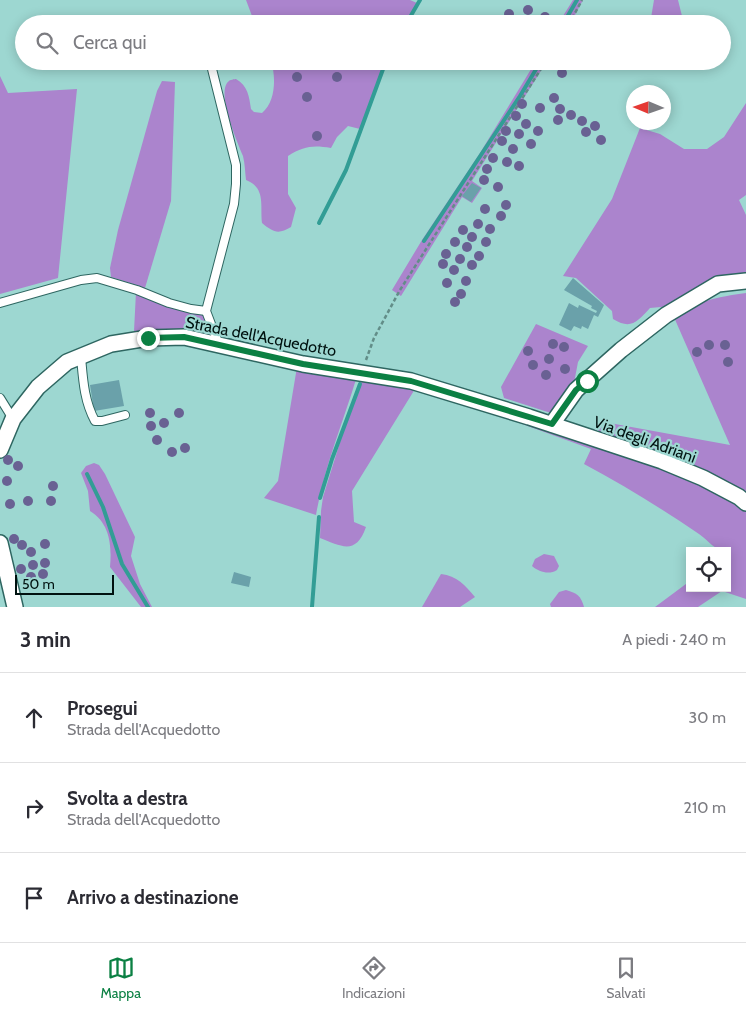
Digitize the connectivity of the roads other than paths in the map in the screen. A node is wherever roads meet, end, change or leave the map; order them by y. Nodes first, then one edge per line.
1 (212, 70) edge
2 (746, 281) edge
3 (0, 303) edge
4 (206, 311) junction
5 (219, 346) junction
6 (81, 357) junction
7 (0, 398) edge
8 (125, 415) dead end
9 (529, 417) joint
10 (13, 419) junction
11 (552, 424) junction
12 (0, 450) edge
13 (746, 503) edge
14 (0, 543) edge
15 (15, 607) edge

1 - 4 lane
2 - 11 street
3 - 4 lane
4 - 5 lane
5 - 6 street, Strada dell'Acquedotto
5 - 9 street, Strada dell'Acquedotto
6 - 8 lane
6 - 10 street, Strada dell'Acquedotto
7 - 10 lane
9 - 11 street, Via degli Adriani
10 - 12 street, Strada dell'Acquedotto
11 - 13 street, Via degli Adriani
14 - 15 street

